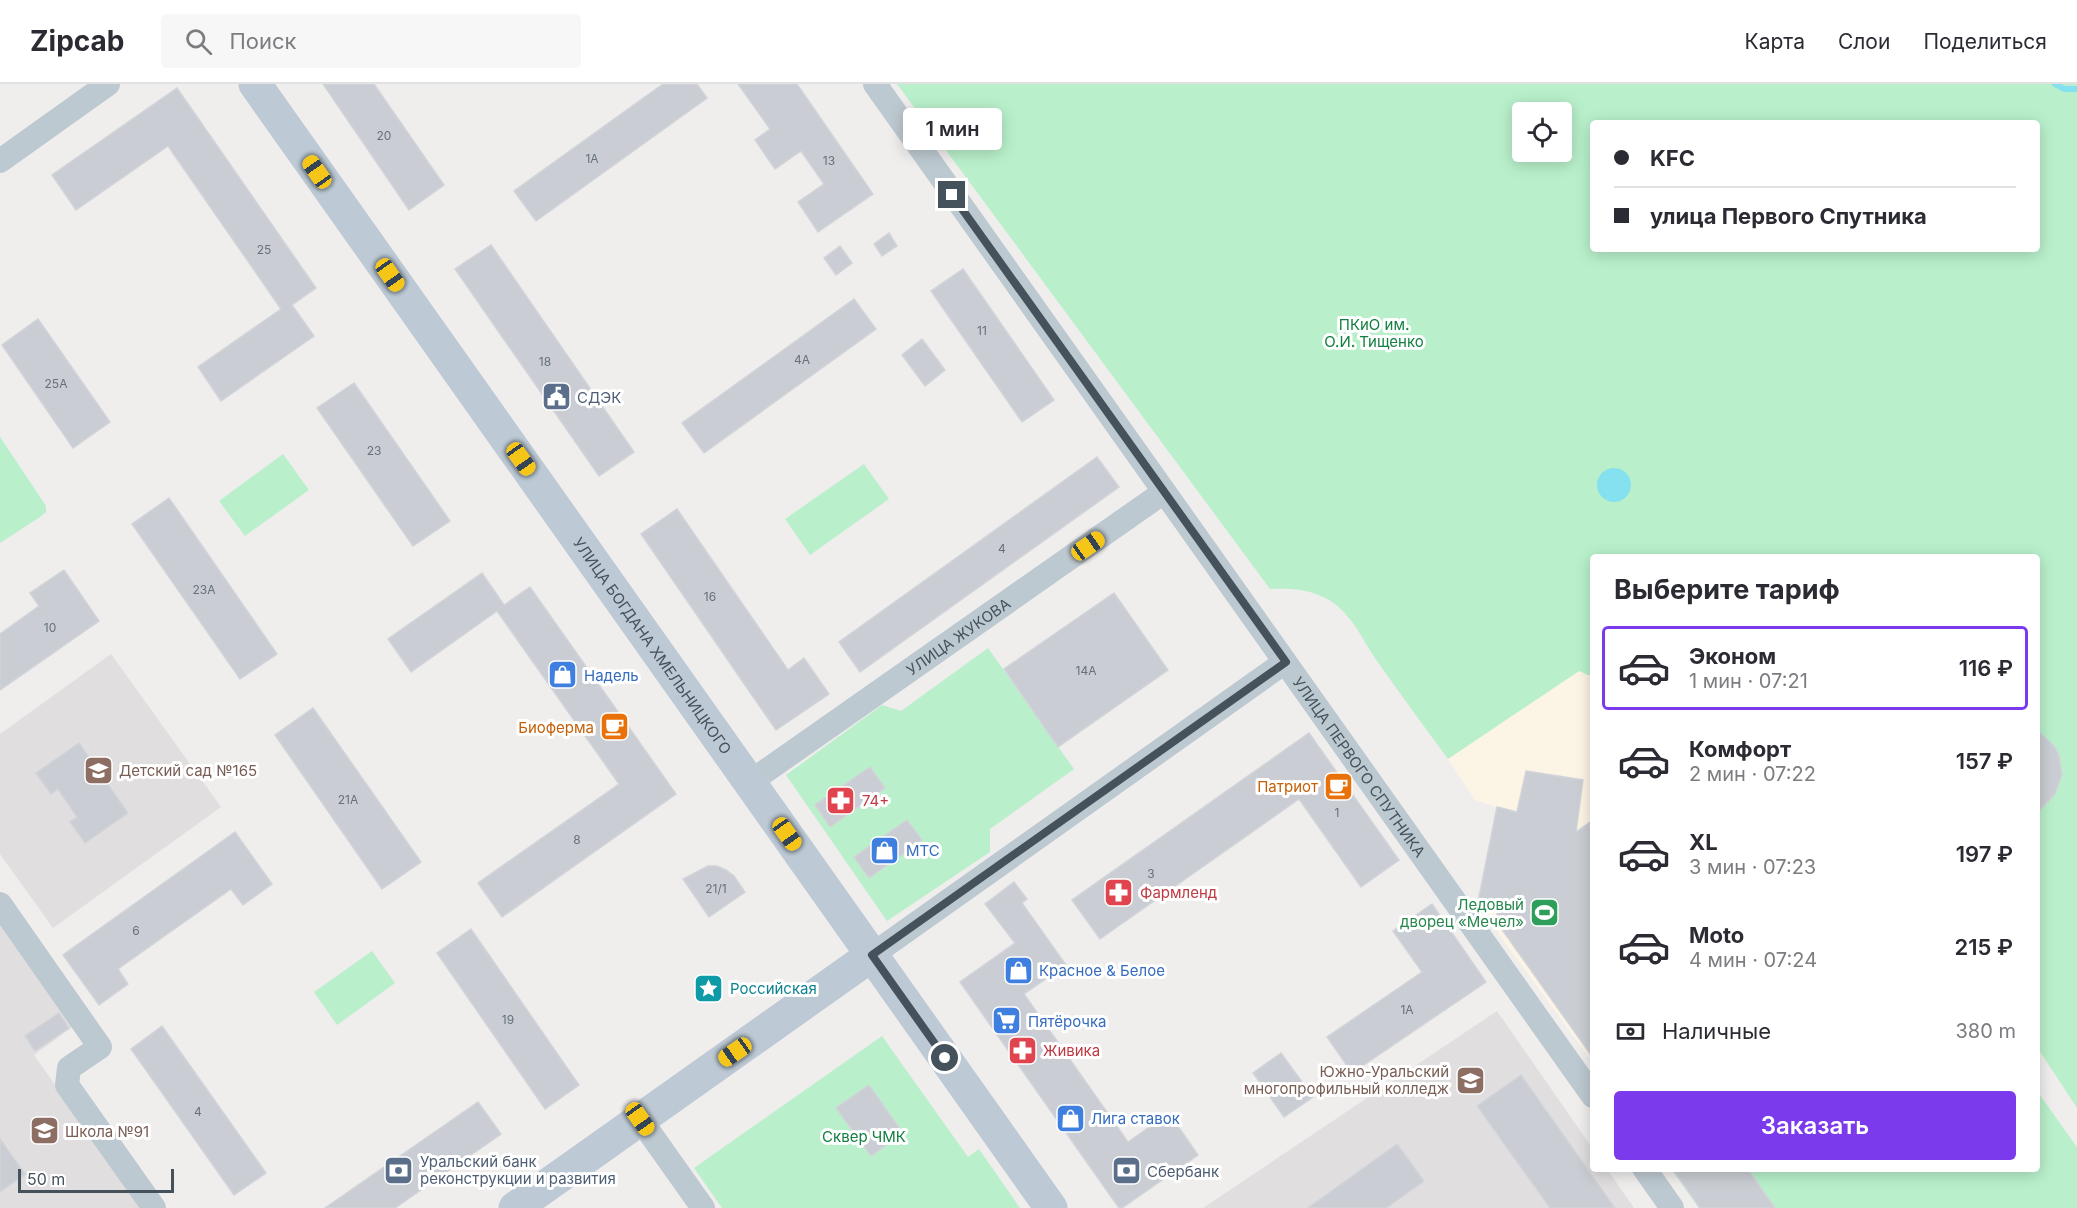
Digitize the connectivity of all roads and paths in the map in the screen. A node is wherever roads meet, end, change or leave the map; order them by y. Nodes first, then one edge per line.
1 (108, 84) edge
2 (255, 84) edge
3 (875, 84) edge
4 (0, 161) edge
5 (1164, 492) junction
6 (1286, 662) junction
7 (750, 782) junction
8 (0, 904) edge
9 (872, 955) junction
10 (1590, 1092) edge
11 (640, 1119) junction
12 (1647, 1172) edge
13 (154, 1208) edge
14 (515, 1208) edge
15 (703, 1208) edge
16 (1051, 1208) edge
17 (1672, 1208) edge

1 - 4 street
2 - 7 main road, УЛИЦА БОГДАНА ХМЕЛЬНИЦКОГО
3 - 5 street, УЛИЦА ПЕРВОГО СПУТНИКА
5 - 6 street, УЛИЦА ПЕРВОГО СПУТНИКА
5 - 7 street, УЛИЦА ЖУКОВА
6 - 9 street
6 - 10 street, УЛИЦА ПЕРВОГО СПУТНИКА
7 - 9 main road, УЛИЦА БОГДАНА ХМЕЛЬНИЦКОГО
8 - 13 street
9 - 11 main road
9 - 16 main road, УЛИЦА БОГДАНА ХМЕЛЬНИЦКОГО
11 - 14 main road
11 - 15 street
12 - 17 street

